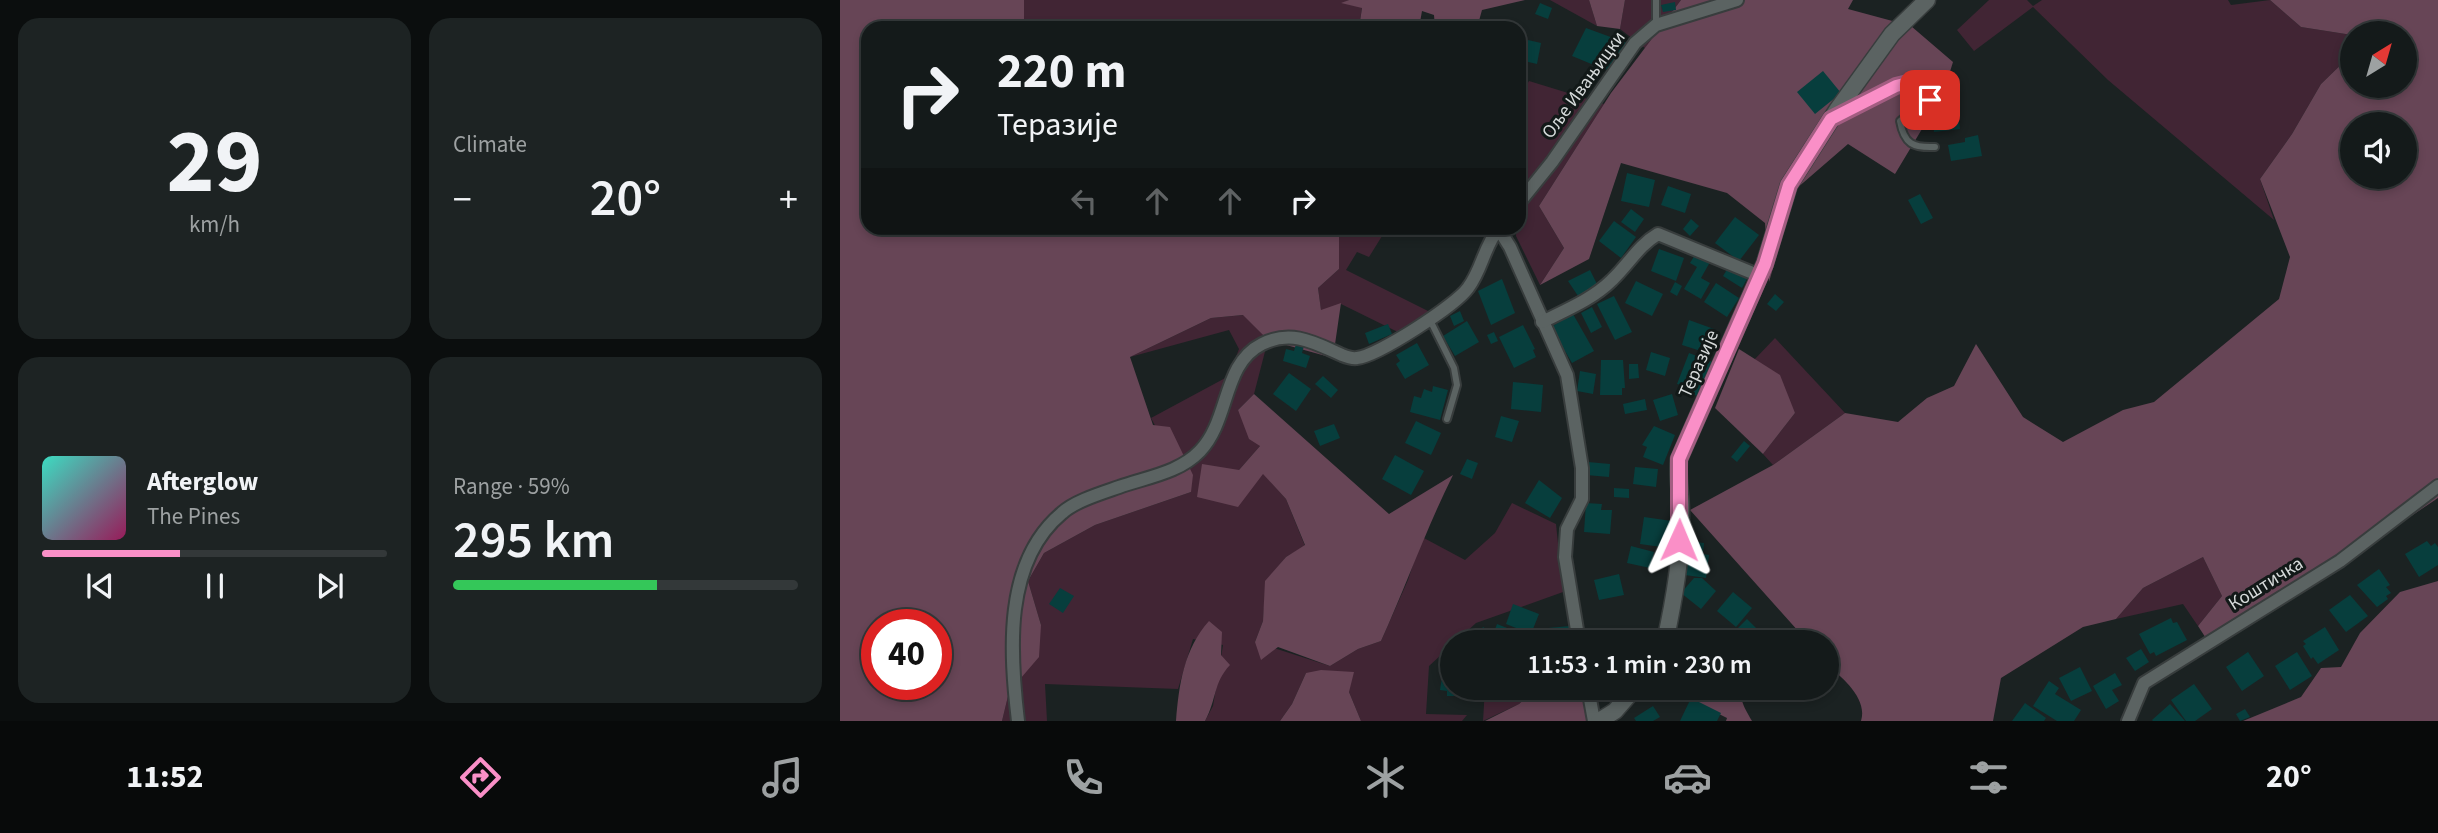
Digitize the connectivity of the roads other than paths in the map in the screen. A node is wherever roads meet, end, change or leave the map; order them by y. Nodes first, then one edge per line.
1 (1656, 0) edge
2 (1737, 0) edge
3 (1927, 0) edge
4 (1656, 25) junction
5 (1831, 119) junction
6 (1935, 147) dead end
7 (1526, 194) edge
8 (1494, 235) edge
9 (1503, 235) edge
10 (1760, 276) junction
11 (1430, 320) junction
12 (1542, 321) junction
13 (1447, 419) dead end
14 (2438, 486) edge
15 (1577, 630) edge
16 (1668, 630) edge
17 (1591, 700) edge
18 (1625, 700) edge
19 (1018, 721) edge
20 (1596, 721) edge
21 (2128, 721) edge

1 - 4 lane
2 - 4 street, Оље Ивањицки
3 - 5 street, Теразије
4 - 7 street, Оље Ивањицки
5 - 6 lane
5 - 10 street, Теразије
8 - 11 street
9 - 12 street
10 - 12 street
10 - 16 street, Теразије
11 - 13 lane
11 - 19 street
12 - 15 street
14 - 21 street, Коштичка
17 - 20 street
18 - 20 street

